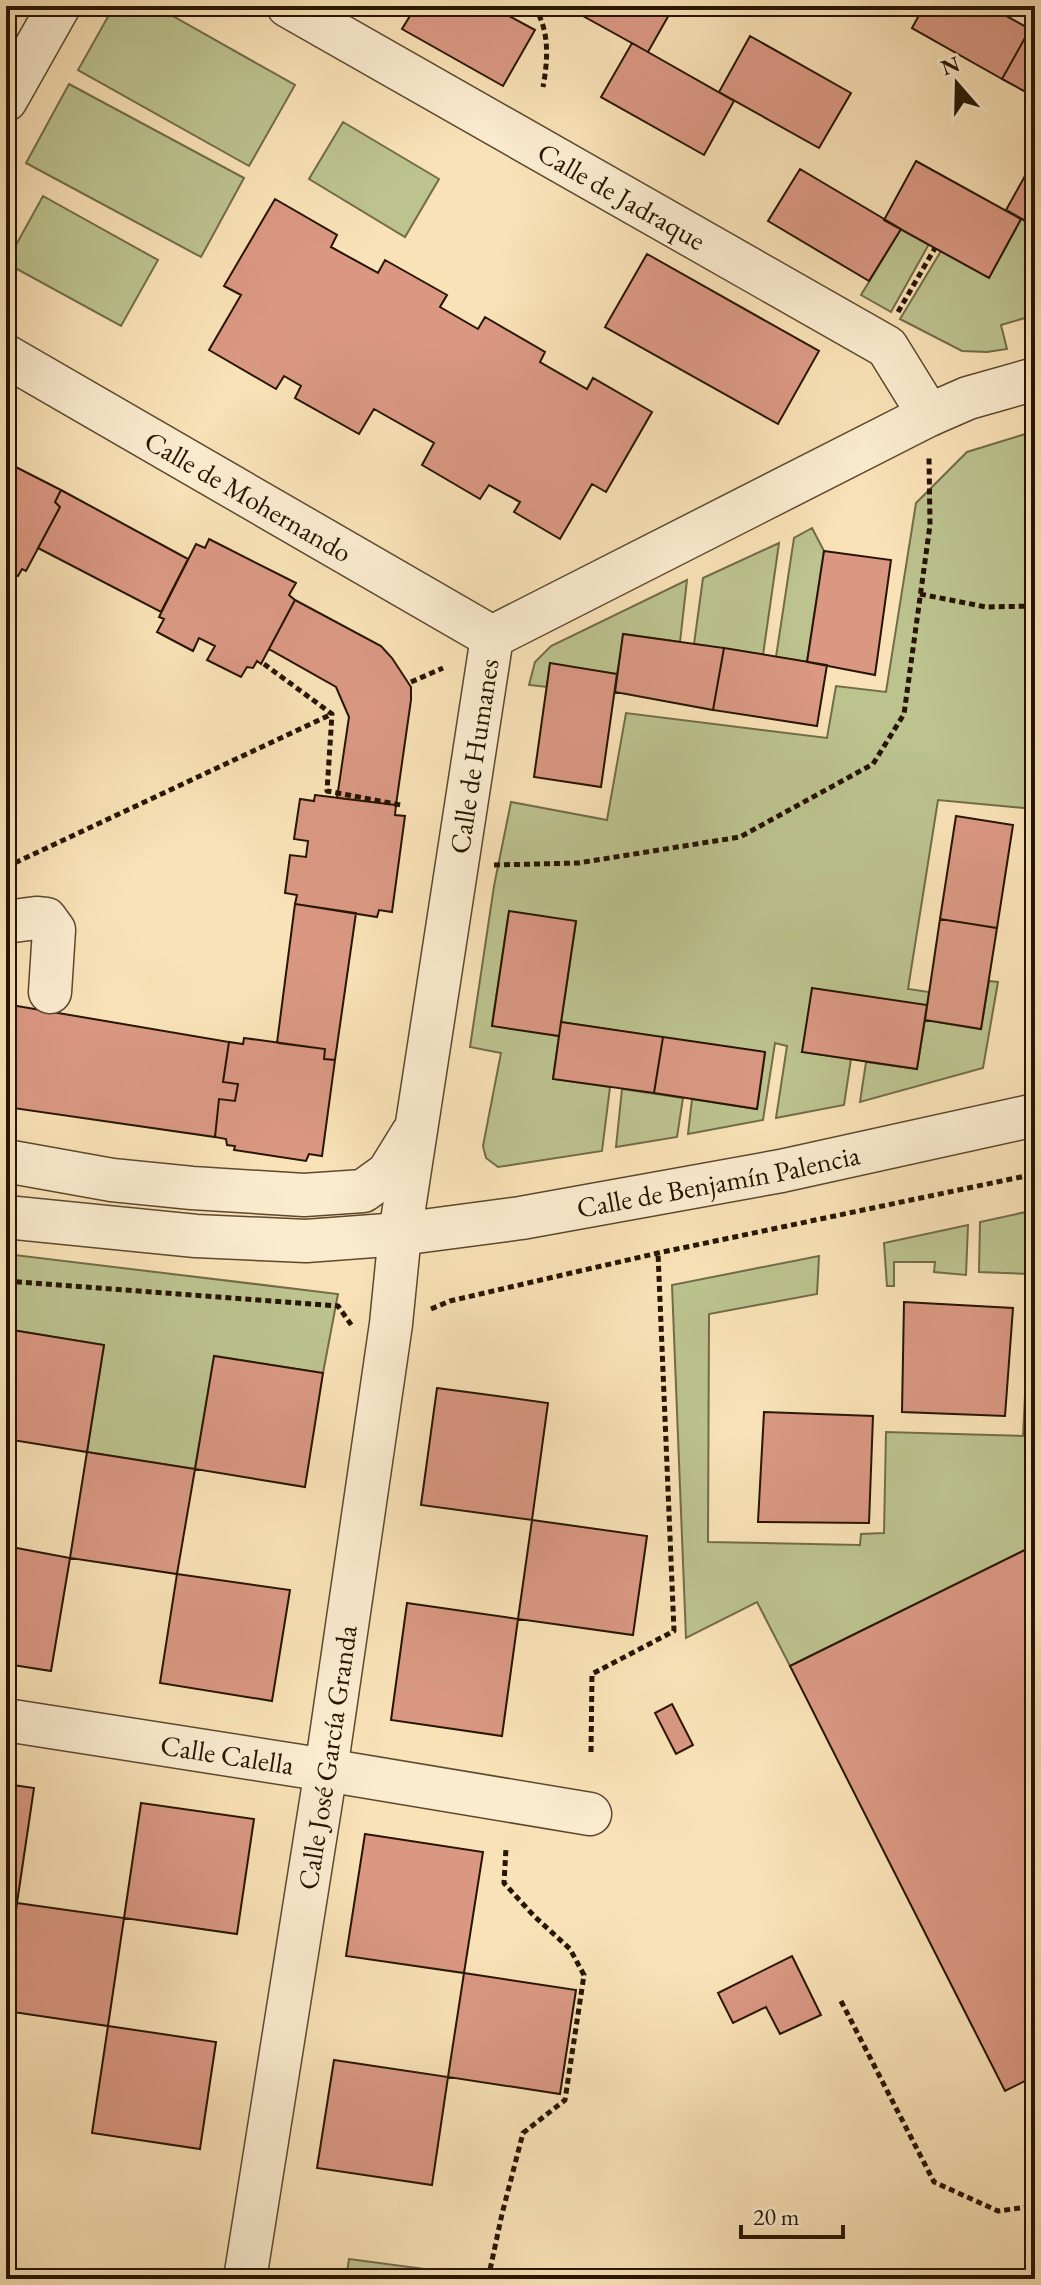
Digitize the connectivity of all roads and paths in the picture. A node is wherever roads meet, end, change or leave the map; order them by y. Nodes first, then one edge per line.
1 (59, 6) edge
2 (288, 6) edge
3 (534, 6) edge
4 (543, 87) dead end
5 (6, 100) edge
6 (935, 248) dead end
7 (894, 320) dead end
8 (6, 356) edge
9 (1035, 379) edge
10 (929, 415) junction
11 (920, 594) junction
12 (1035, 606) edge
13 (492, 637) junction
14 (264, 664) dead end
15 (443, 668) dead end
16 (411, 682) dead end
17 (332, 714) junction
18 (401, 805) dead end
19 (457, 865) junction
20 (6, 867) edge
21 (6, 922) edge
22 (50, 992) dead end
23 (1035, 1115) edge
24 (417, 1126) junction
25 (6, 1161) edge
26 (1035, 1174) edge
27 (363, 1191) junction
28 (6, 1217) edge
29 (400, 1234) junction
30 (658, 1253) junction
31 (6, 1281) edge
32 (391, 1324) junction
33 (6, 1720) edge
34 (591, 1752) dead end
35 (326, 1770) junction
36 (590, 1814) dead end
37 (506, 1848) dead end
38 (841, 2001) dead end
39 (1035, 2206) edge
40 (245, 2279) edge
41 (488, 2279) edge

1 - 5 street
2 - 10 street, Calle de Jadraque
3 - 4 path
6 - 7 path
8 - 13 street, Calle de Mohernando
9 - 10 street, Calle de Humanes
10 - 11 path
10 - 13 street, Calle de Humanes
11 - 12 path
11 - 19 path
13 - 19 street, Calle de Humanes
14 - 17 path
15 - 16 path
17 - 18 path
17 - 20 path
19 - 24 street, Calle de Humanes
21 - 22 street
23 - 29 street, Calle de Benjamín Palencia
24 - 27 street
24 - 29 street, Calle de Humanes
25 - 27 street
26 - 30 path
27 - 29 street
28 - 29 street, Calle de Benjamín Palencia
29 - 32 street, Calle José García Granda
30 - 32 path
30 - 34 path
31 - 32 path
32 - 35 street, Calle José García Granda
33 - 35 street, Calle Calella
35 - 36 street, Calle Calella
35 - 40 street, Calle José García Granda
37 - 41 path
38 - 39 path

